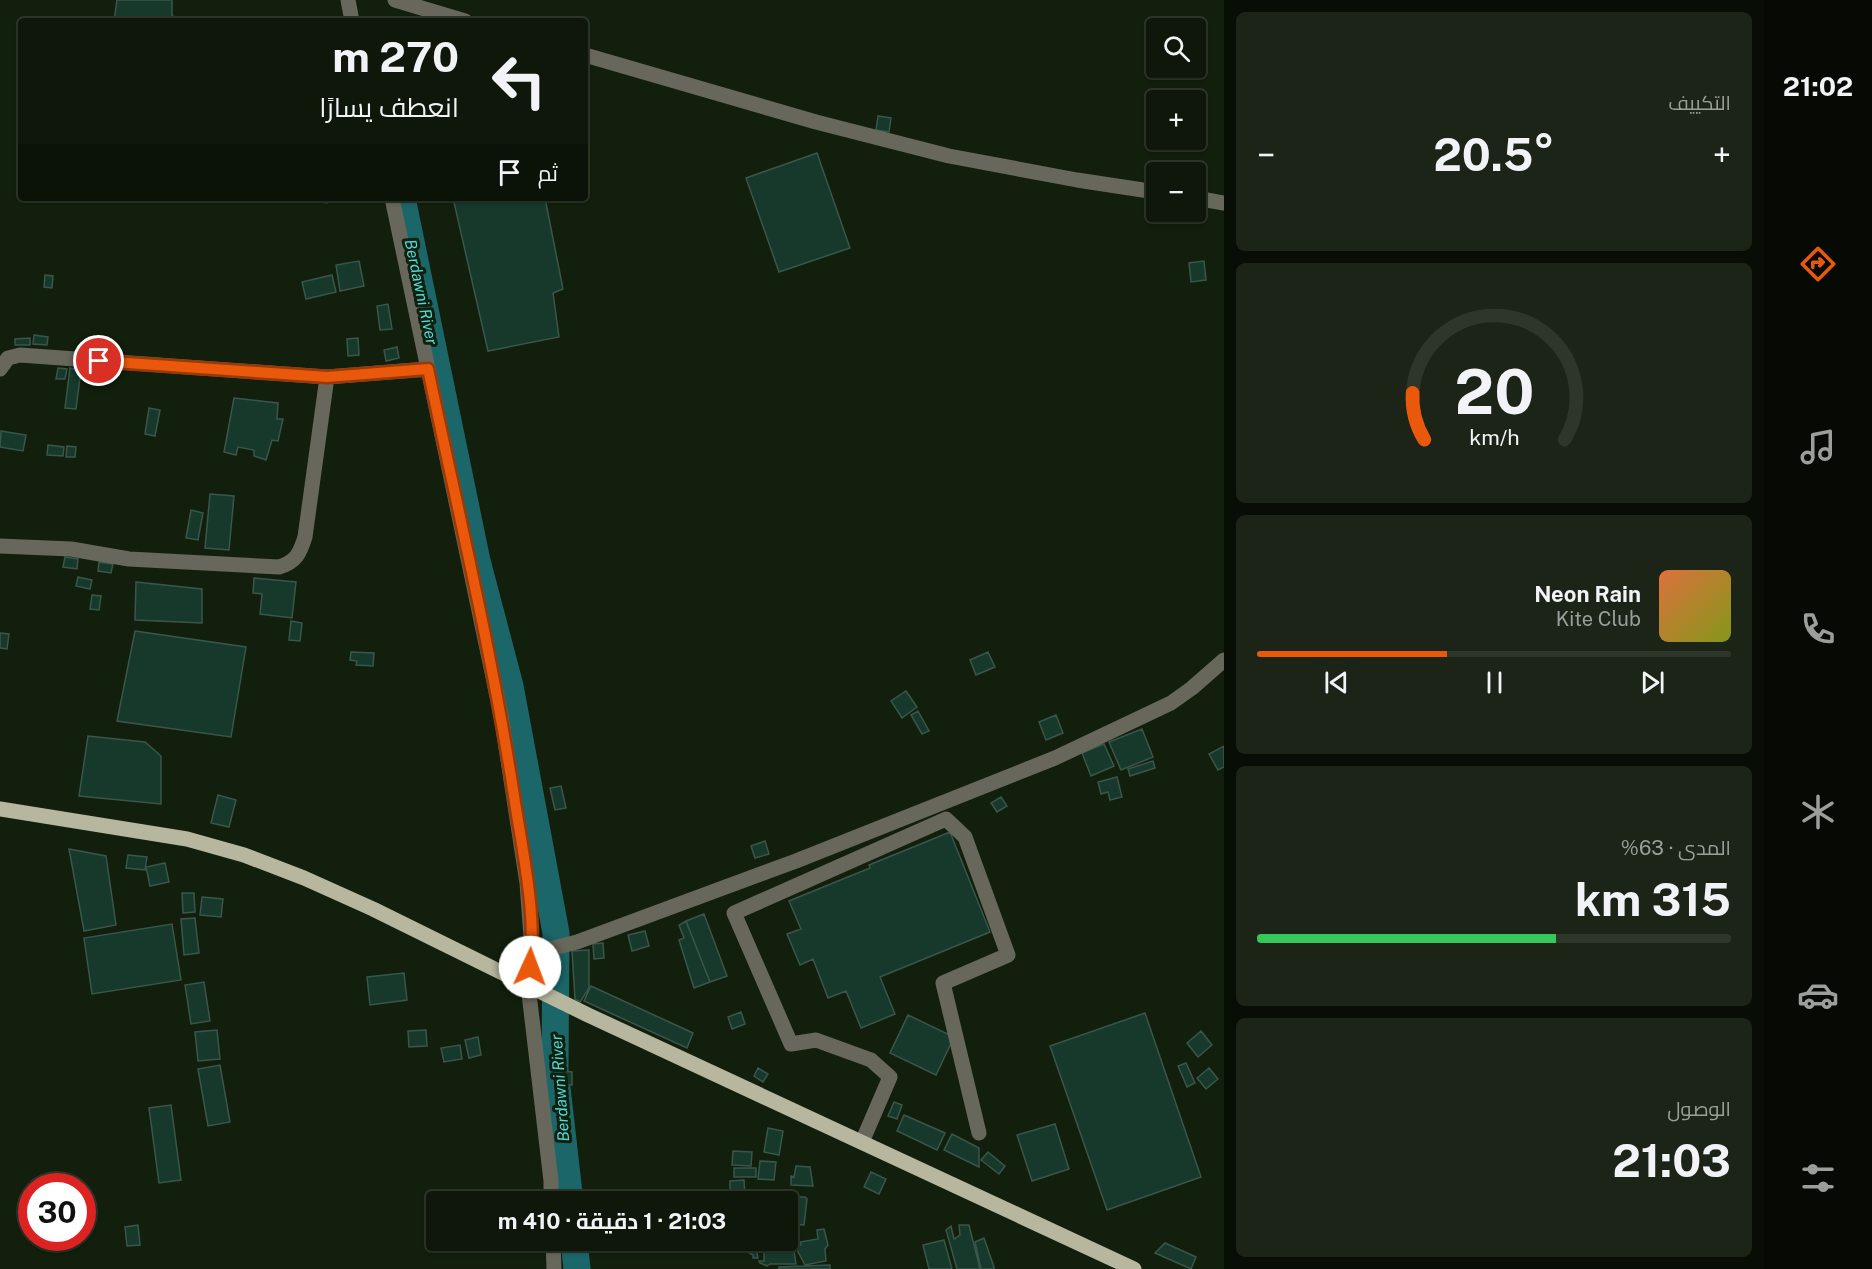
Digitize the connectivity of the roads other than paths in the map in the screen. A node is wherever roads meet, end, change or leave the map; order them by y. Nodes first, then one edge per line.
1 (348, 0) edge
2 (395, 0) edge
3 (351, 18) edge
4 (455, 18) edge
5 (588, 56) edge
6 (1146, 190) edge
7 (1206, 200) edge
8 (393, 201) edge
9 (1224, 203) edge
10 (0, 369) edge
11 (428, 369) junction
12 (327, 377) junction
13 (0, 546) edge
14 (1224, 660) edge
15 (0, 809) edge
16 (532, 950) junction
17 (528, 985) junction
18 (980, 1132) dead end
19 (861, 1142) junction
20 (550, 1191) edge
21 (553, 1251) edge
22 (554, 1269) edge
23 (1134, 1269) edge

1 - 3 street
2 - 4 street
5 - 6 street
7 - 9 street
8 - 11 street
10 - 12 street
11 - 12 street
11 - 16 street
12 - 13 street
14 - 16 street
15 - 17 main road
16 - 17 street
17 - 19 main road
17 - 20 street
18 - 19 street
19 - 23 main road
21 - 22 street

